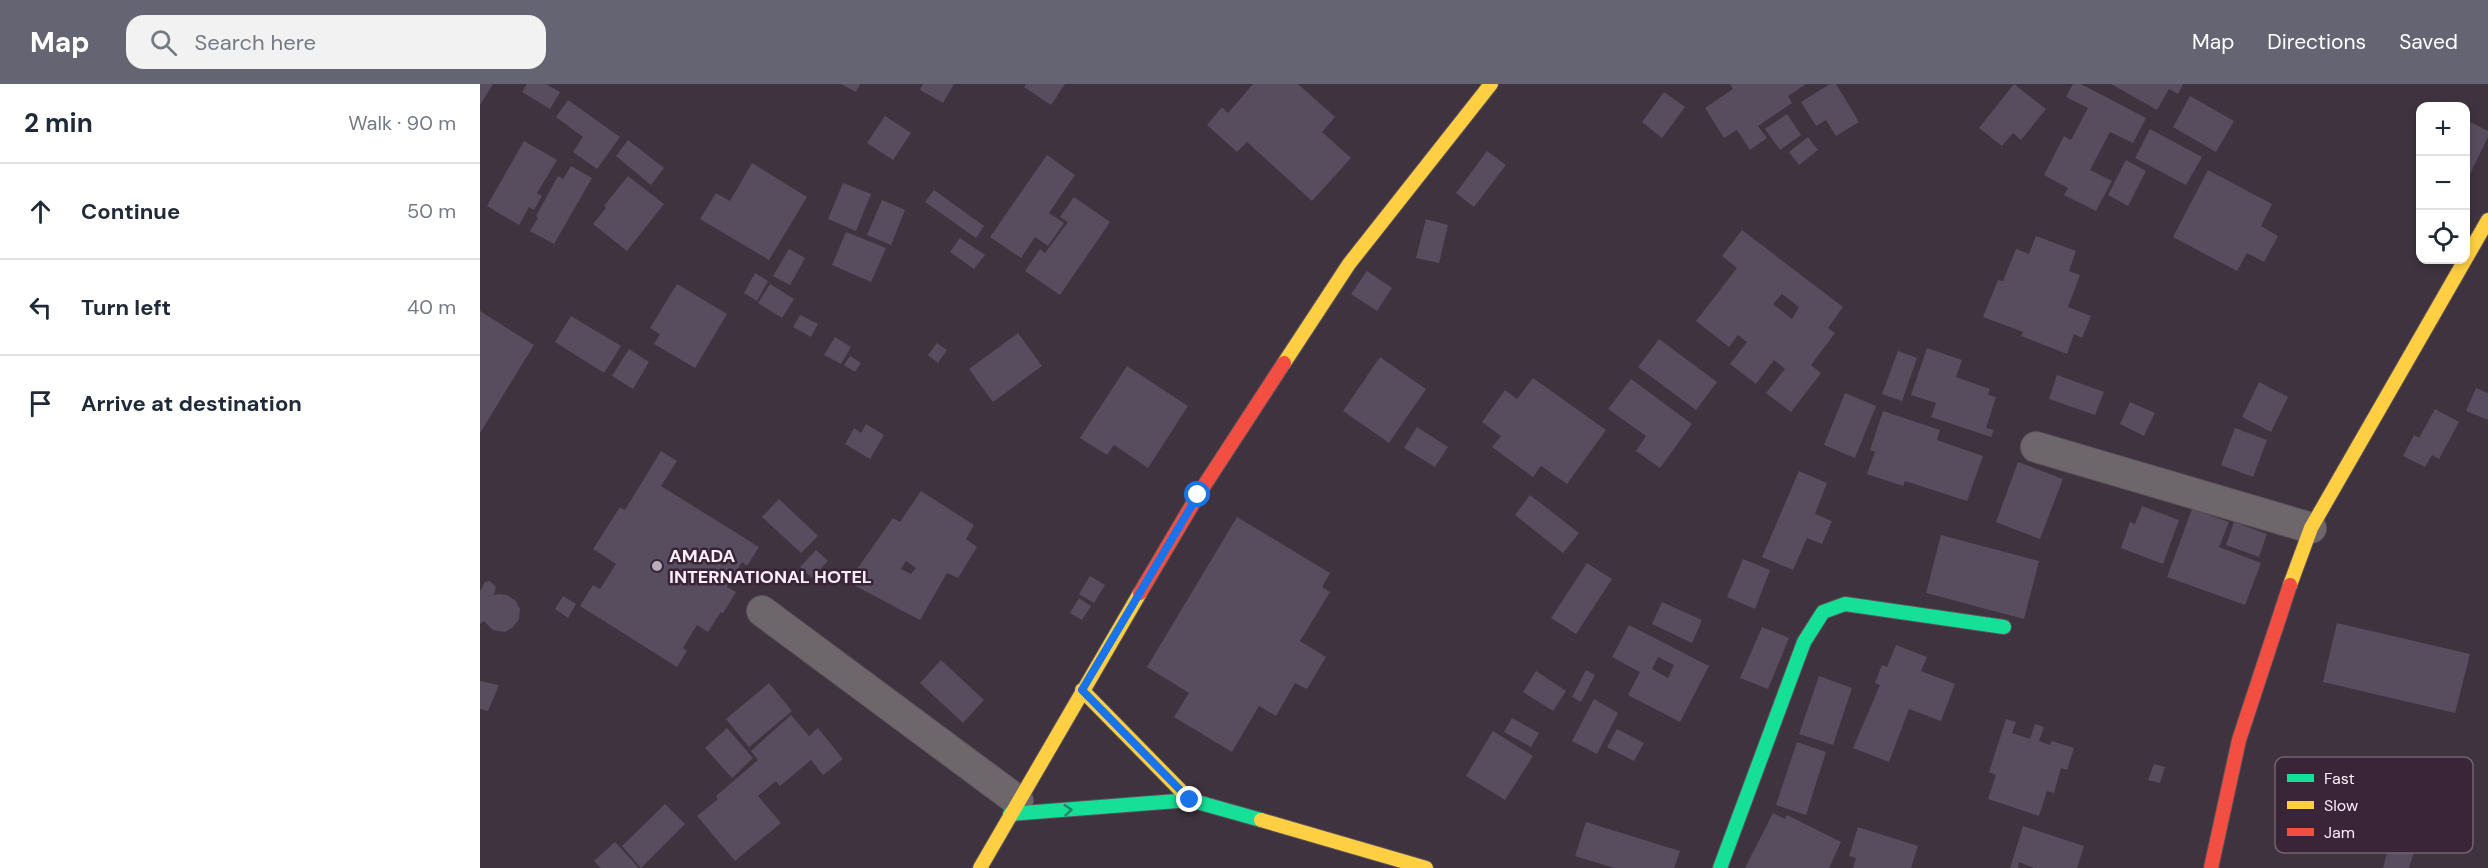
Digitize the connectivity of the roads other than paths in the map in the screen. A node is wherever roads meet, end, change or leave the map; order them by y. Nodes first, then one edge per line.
1 (1491, 84) edge
2 (2488, 220) edge
3 (2481, 250) edge
4 (2036, 447) dead end
5 (2311, 528) junction
6 (762, 611) dead end
7 (2004, 627) dead end
8 (1082, 690) junction
9 (1190, 800) junction
10 (1014, 807) junction
11 (980, 868) edge
12 (1426, 868) edge
13 (1720, 868) edge
14 (2211, 868) edge

1 - 8 street
2 - 3 street
3 - 5 street
4 - 5 street
5 - 14 street
6 - 10 street
7 - 13 street
8 - 9 street
8 - 10 street
10 -> 9 street
9 - 12 street
10 - 11 street

